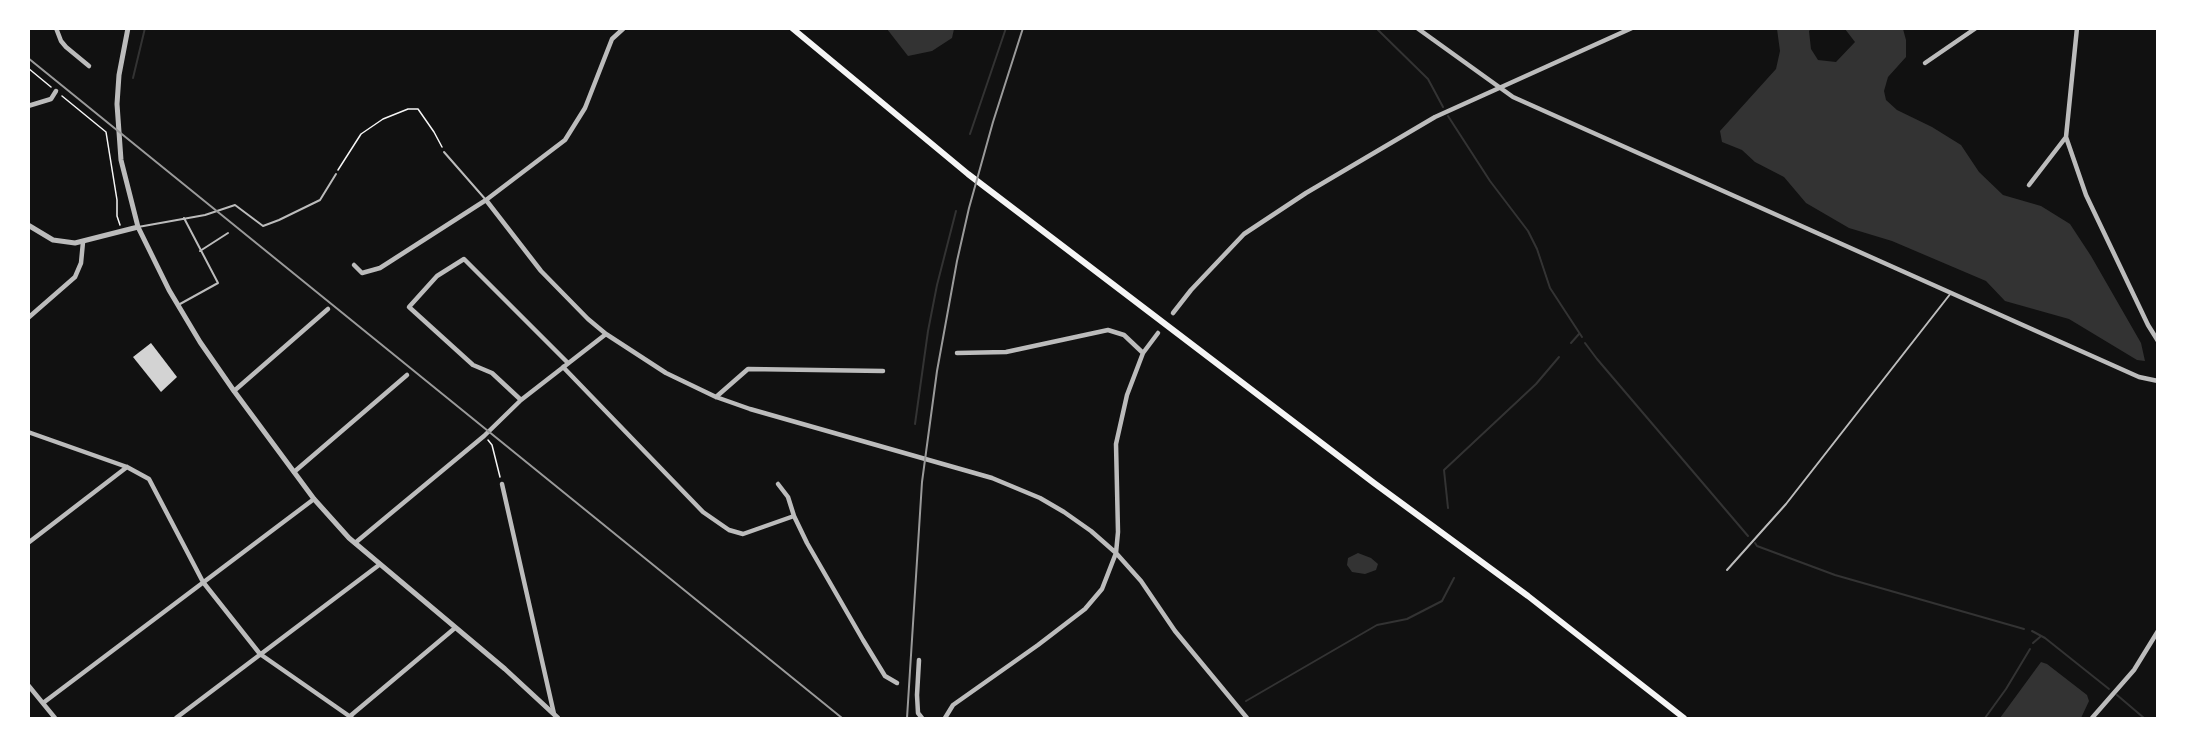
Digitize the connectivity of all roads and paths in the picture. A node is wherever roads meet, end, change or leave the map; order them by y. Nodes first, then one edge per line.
1 (56, 28) edge
2 (128, 28) edge
3 (624, 28) edge
4 (792, 28) edge
5 (1417, 28) edge
6 (1632, 28) edge
7 (1976, 28) edge
8 (2077, 28) edge
9 (1925, 63) dead end
10 (89, 66) dead end
11 (28, 68) edge
12 (1499, 88) junction
13 (56, 91) junction
14 (28, 106) edge
15 (2066, 137) junction
16 (444, 152) joint
17 (336, 174) joint
18 (2029, 184) dead end
19 (486, 200) junction
20 (184, 219) junction
21 (28, 225) edge
22 (138, 227) junction
23 (123, 231) junction
24 (228, 233) dead end
25 (83, 242) junction
26 (200, 251) junction
27 (354, 265) dead end
28 (1951, 293) junction
29 (177, 305) junction
30 (328, 309) dead end
31 (1173, 313) dead end
32 (28, 318) edge
33 (1158, 333) dead end
34 (606, 334) junction
35 (2157, 341) edge
36 (957, 353) dead end
37 (1143, 353) junction
38 (566, 365) junction
39 (883, 371) dead end
40 (407, 375) dead end
41 (2157, 381) edge
42 (234, 391) junction
43 (716, 397) junction
44 (521, 400) junction
45 (28, 432) edge
46 (484, 436) junction
47 (128, 467) junction
48 (294, 472) junction
49 (502, 484) joint
50 (778, 484) dead end
51 (314, 499) junction
52 (794, 516) junction
53 (28, 543) edge
54 (355, 543) junction
55 (1116, 553) junction
56 (379, 565) junction
57 (1727, 570) dead end
58 (203, 582) junction
59 (455, 628) junction
60 (2157, 631) edge
61 (260, 654) junction
62 (919, 660) dead end
63 (897, 683) dead end
64 (28, 685) edge
65 (43, 703) junction
66 (556, 716) edge
67 (55, 718) edge
68 (176, 718) edge
69 (349, 718) edge
70 (922, 718) edge
71 (945, 718) edge
72 (1248, 718) edge
73 (1684, 718) edge
74 (2092, 718) edge

1 - 10 street
2 - 22 street
3 - 19 street
4 - 73 main road
5 - 12 street
6 - 12 street
7 - 9 street
8 - 15 street
11 - 13 path
12 - 28 street
12 - 31 street
13 - 14 street
13 - 23 path
15 - 18 street
15 - 35 street
16 - 17 path
16 - 19 lane
17 - 20 lane
19 - 27 street
19 - 34 street
20 - 22 lane
20 - 26 lane
21 - 25 street
22 - 23 street
22 - 29 street
23 - 25 street
24 - 26 lane
25 - 32 street
26 - 29 lane
28 - 41 street
28 - 57 lane
29 - 42 street
30 - 42 street
33 - 37 street
34 - 38 street
34 - 43 street
36 - 37 street
37 - 55 street
38 - 44 street
38 - 44 street
38 - 52 street
39 - 43 street
40 - 48 street
42 - 48 street
43 - 55 street
44 - 46 street
45 - 47 street
46 - 49 path
46 - 54 street
47 - 53 street
47 - 58 street
48 - 51 street
49 - 66 street
50 - 52 street
51 - 54 street
51 - 58 street
52 - 63 street
54 - 56 street
55 - 71 street
55 - 72 street
56 - 59 street
56 - 61 street
58 - 61 street
58 - 65 street
59 - 66 street
59 - 69 street
60 - 74 street
61 - 68 street
61 - 69 street
62 - 70 street
64 - 65 street
65 - 67 street

